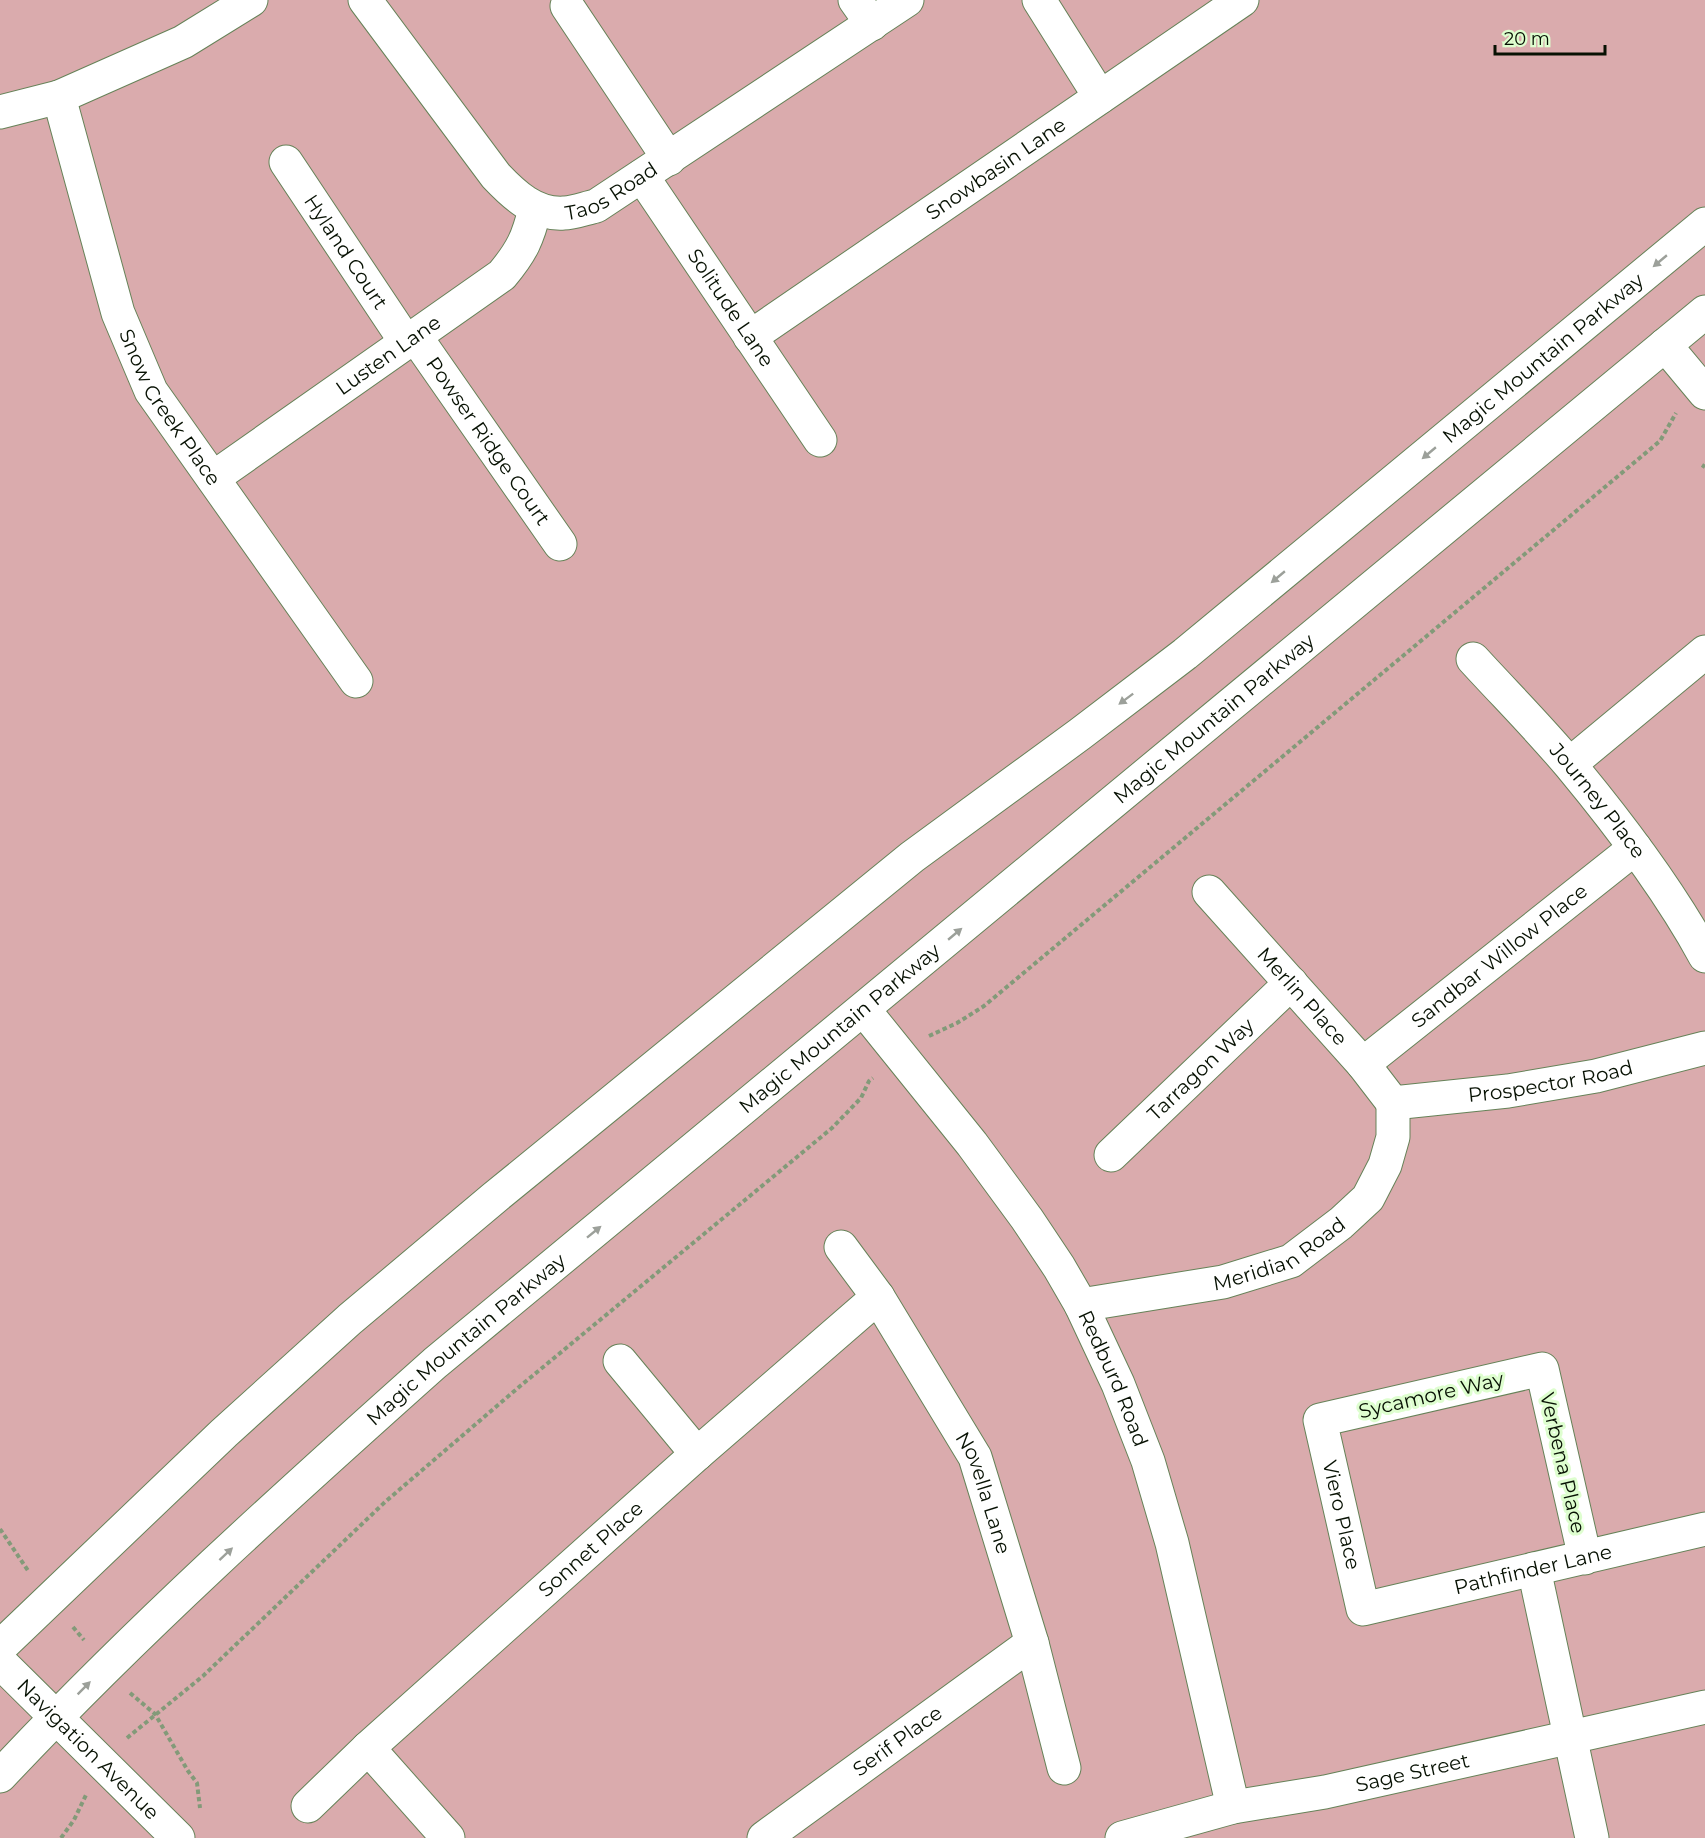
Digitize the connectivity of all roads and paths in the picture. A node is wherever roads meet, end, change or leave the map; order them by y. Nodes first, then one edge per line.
1 (251, 0) edge
2 (365, 0) edge
3 (908, 0) edge
4 (1039, 0) edge
5 (1242, 0) edge
6 (567, 6) dead end
7 (863, 12) edge
8 (59, 97) junction
9 (1100, 97) junction
10 (0, 112) edge
11 (669, 159) junction
12 (286, 162) dead end
13 (642, 176) junction
14 (536, 209) junction
15 (1705, 224) edge
16 (1705, 312) edge
17 (750, 337) junction
18 (411, 339) junction
19 (1665, 345) junction
20 (1705, 393) edge
21 (1673, 416) dead end
22 (820, 440) dead end
23 (213, 478) junction
24 (560, 544) dead end
25 (1705, 652) edge
26 (1473, 659) dead end
27 (356, 681) dead end
28 (1570, 764) junction
29 (1635, 848) junction
30 (1209, 891) dead end
31 (1705, 956) edge
32 (1291, 983) junction
33 (864, 1010) junction
34 (935, 1032) dead end
35 (1705, 1048) edge
36 (1364, 1064) junction
37 (869, 1081) dead end
38 (1393, 1103) junction
39 (1111, 1155) dead end
40 (841, 1247) dead end
41 (878, 1298) junction
42 (1080, 1305) junction
43 (620, 1361) dead end
44 (1542, 1369) joint
45 (1320, 1420) joint
46 (697, 1454) junction
47 (0, 1529) edge
48 (1705, 1529) edge
49 (1585, 1558) junction
50 (1534, 1569) junction
51 (50, 1598) junction
52 (1363, 1609) joint
53 (1032, 1643) junction
54 (0, 1647) edge
55 (0, 1662) edge
56 (106, 1667) junction
57 (1705, 1707) edge
58 (155, 1714) junction
59 (56, 1717) junction
60 (129, 1736) dead end
61 (1570, 1736) junction
62 (368, 1748) junction
63 (1064, 1768) dead end
64 (0, 1776) edge
65 (197, 1783) dead end
66 (84, 1799) dead end
67 (308, 1806) dead end
68 (1233, 1807) junction
69 (61, 1838) edge
70 (178, 1838) edge
71 (448, 1838) edge
72 (764, 1838) edge
73 (1122, 1838) edge
74 (1592, 1838) edge

1 - 8 street
2 - 14 street, Taos Road
3 - 7 street, Taos Road
4 - 9 street
5 - 9 street, Snowbasin Lane
6 - 11 street
7 - 11 street, Taos Road
8 - 10 street
8 - 23 street, Snow Creek Place
9 - 17 street, Snowbasin Lane
11 - 13 street, Taos Road
12 - 18 street, Hyland Court
13 - 14 street, Taos Road
13 - 17 street, Solitude Lane
14 - 18 street, Lusten Lane
15 -> 51 street, Magic Mountain Parkway
16 - 19 street, Magic Mountain Parkway
17 - 22 street, Solitude Lane
18 - 23 street, Lusten Lane
18 - 24 street, Powser Ridge Court
19 - 20 street
33 -> 19 street, Magic Mountain Parkway
21 - 34 path
23 - 27 street, Snow Creek Place
25 - 28 street
26 - 28 street, Journey Place
28 - 29 street, Journey Place
29 - 31 street, Journey Place
29 - 36 street, Sandbar Willow Place
30 - 32 street, Merlin Place
32 - 36 street, Merlin Place
32 - 39 street, Tarragon Way
33 - 42 street, Redburd Road
56 -> 33 street, Magic Mountain Parkway
35 - 38 street, Prospector Road
36 - 38 street, Merlin Place
37 - 58 path
38 - 42 street, Meridian Road
40 - 41 street, Novella Lane
41 - 46 street, Sonnet Place
41 - 53 street, Novella Lane
42 - 68 street, Redburd Road
43 - 46 street
44 - 45 street, Sycamore Way
44 - 49 street, Verbena Place
45 - 52 street, Viero Place
46 - 62 street, Sonnet Place
47 - 51 path
48 - 49 street, Pathfinder Lane
49 - 50 street, Pathfinder Lane
50 - 52 street, Pathfinder Lane
50 - 61 street
51 - 54 street, Magic Mountain Parkway
51 - 56 path
53 - 63 street, Novella Lane
53 - 72 street, Serif Place
55 - 59 street, Navigation Avenue
56 - 58 path
59 -> 56 street, Magic Mountain Parkway
57 - 61 street, Sage Street
58 - 60 path
58 - 65 path
59 - 64 street, Magic Mountain Parkway
59 - 70 street, Navigation Avenue
61 - 68 street, Sage Street
61 - 74 street
62 - 67 street, Sonnet Place
62 - 71 street
66 - 69 path
68 - 73 street, Sage Street

